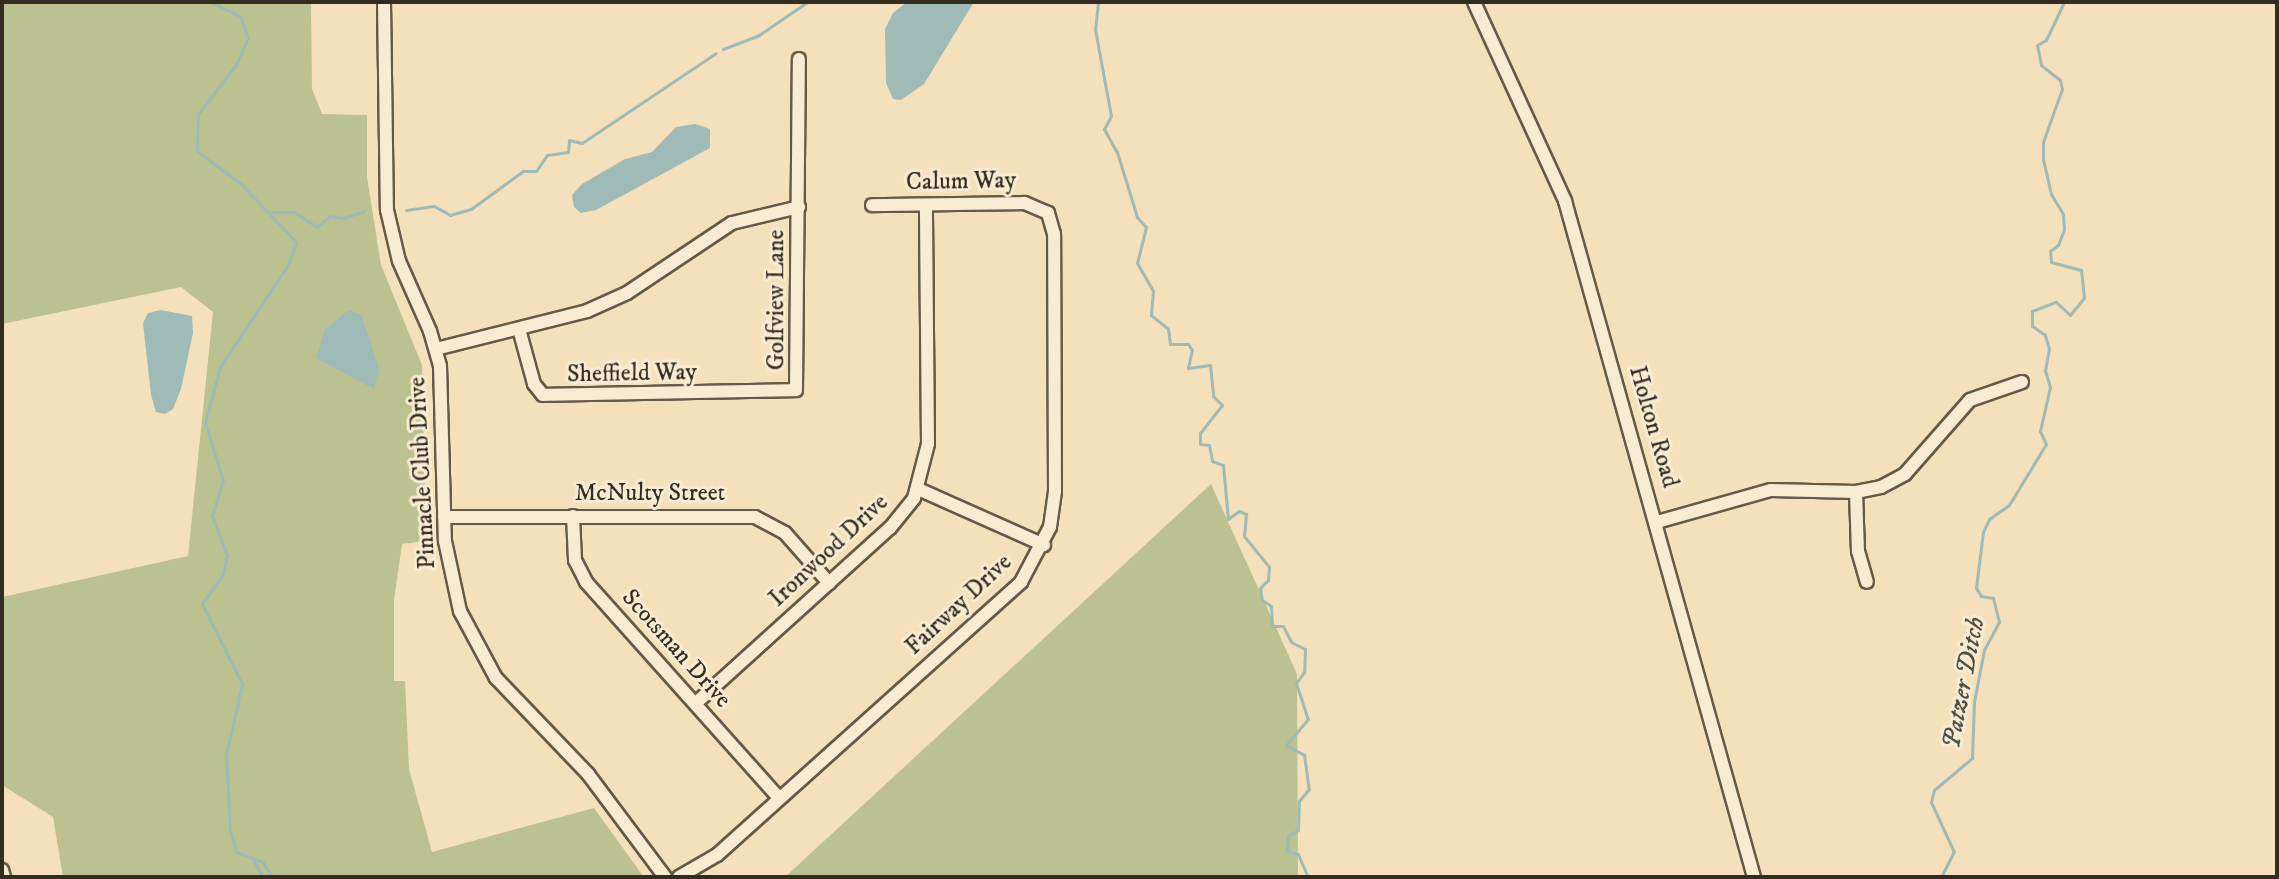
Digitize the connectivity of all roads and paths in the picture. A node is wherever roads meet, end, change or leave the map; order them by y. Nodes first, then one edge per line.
1 (384, 2) edge
2 (1474, 2) edge
3 (799, 59) dead end
4 (872, 205) dead end
5 (926, 205) junction
6 (799, 207) junction
7 (1048, 213) joint
8 (519, 329) junction
9 (436, 349) junction
10 (2022, 382) dead end
11 (793, 392) joint
12 (918, 489) junction
13 (1856, 492) junction
14 (573, 516) junction
15 (444, 517) junction
16 (1657, 522) junction
17 (1044, 545) junction
18 (1867, 582) dead end
19 (829, 583) junction
20 (696, 703) junction
21 (779, 798) junction
22 (2, 870) edge
23 (4, 877) edge
24 (665, 877) edge
25 (679, 877) edge
26 (1754, 877) edge

1 - 9 street, Pinnacle Club Drive
2 - 16 street, Holton Road
3 - 6 street, Golfview Lane
4 - 5 street, Calum Way
5 - 7 street, Calum Way
5 - 12 street, Ironwood Drive
6 - 8 street
6 - 11 street, Golfview Lane
7 - 17 street, Fairway Drive
8 - 9 street
8 - 11 street, Sheffield Way
9 - 15 street, Pinnacle Club Drive
10 - 13 street
12 - 17 street
12 - 19 street, Ironwood Drive
13 - 16 street
13 - 18 street
14 - 15 street, McNulty Street
14 - 19 street, McNulty Street
14 - 20 street, Scotsman Drive
15 - 24 street, Pinnacle Club Drive
16 - 26 street, Holton Road
17 - 21 street, Fairway Drive
19 - 20 street, Ironwood Drive
20 - 21 street, Scotsman Drive
21 - 25 street, Fairway Drive
22 - 23 street

